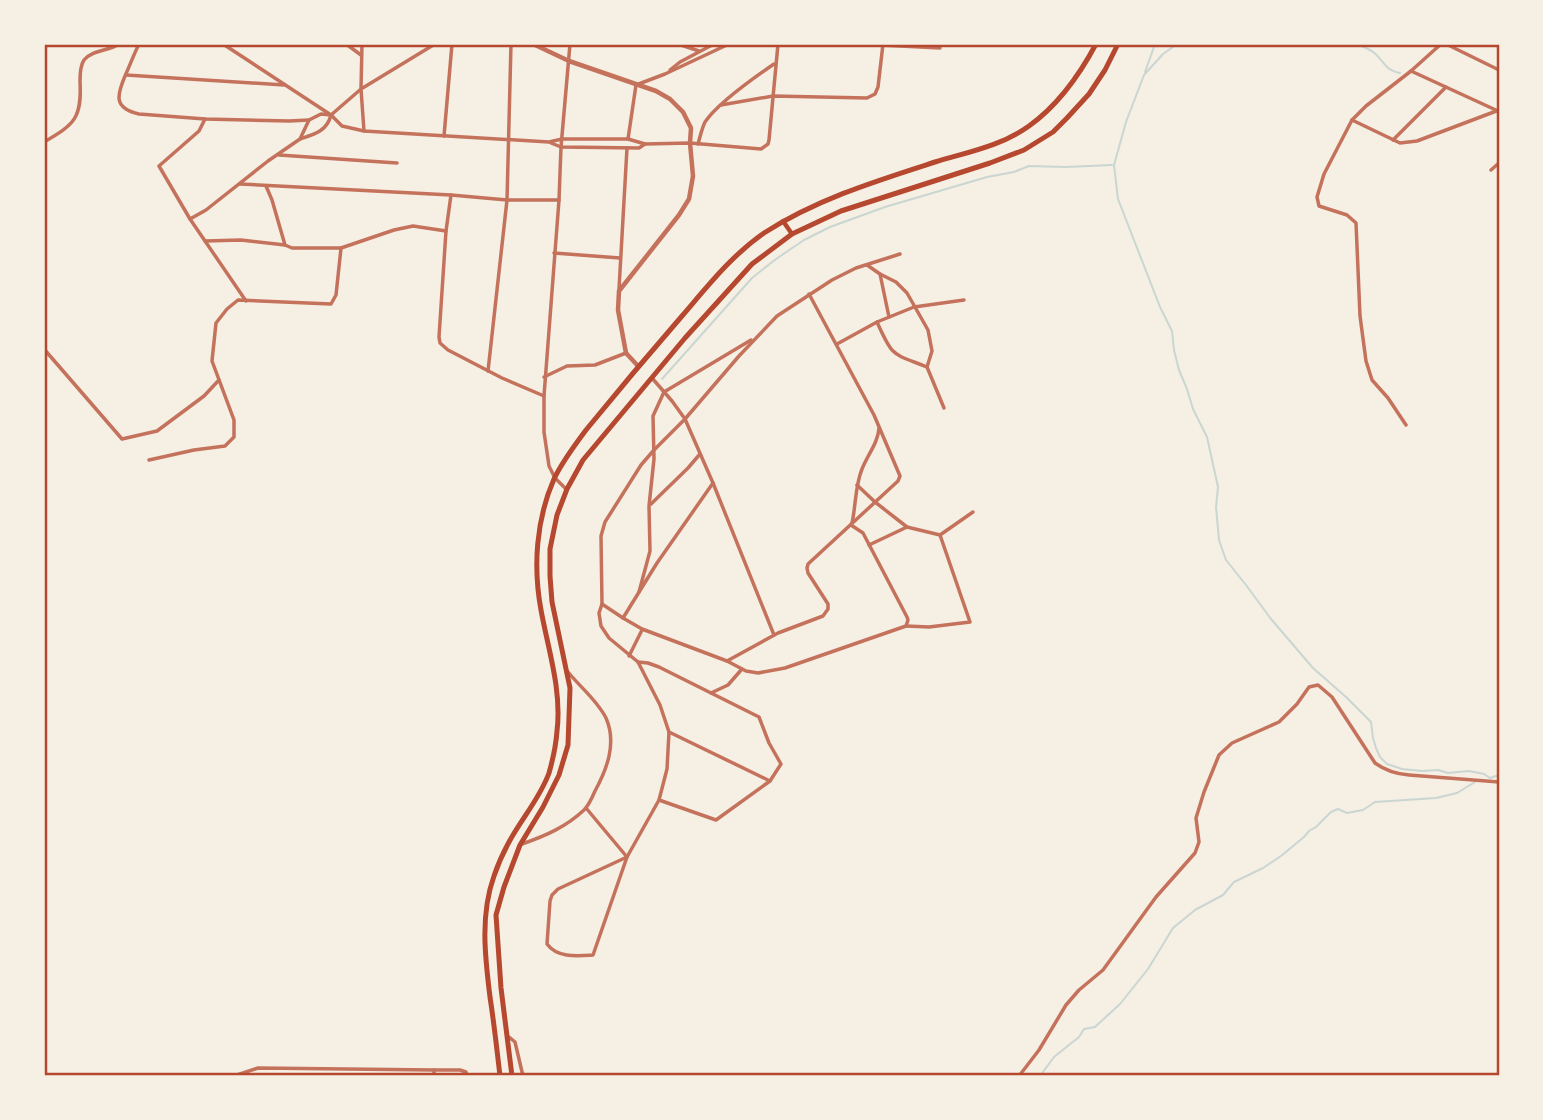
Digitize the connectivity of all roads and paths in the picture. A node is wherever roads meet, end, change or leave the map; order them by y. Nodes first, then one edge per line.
1 (119, 44) edge
2 (139, 44) edge
3 (223, 44) edge
4 (346, 44) edge
5 (362, 44) edge
6 (428, 44) edge
7 (435, 44) edge
8 (452, 44) edge
9 (511, 44) edge
10 (533, 44) edge
11 (570, 44) edge
12 (678, 44) edge
13 (714, 44) edge
14 (729, 44) edge
15 (778, 44) edge
16 (860, 44) edge
17 (883, 44) edge
18 (1096, 44) edge
19 (1118, 44) edge
20 (1443, 44) edge
21 (940, 48) dead end
22 (424, 51) junction
23 (699, 51) junction
24 (361, 55) junction
25 (569, 61) junction
26 (775, 64) junction
27 (1499, 70) edge
28 (1410, 71) junction
29 (666, 74) junction
30 (126, 75) junction
31 (286, 85) junction
32 (636, 85) junction
33 (1446, 87) junction
34 (361, 89) junction
35 (772, 96) junction
36 (721, 105) junction
37 (1498, 110) edge
38 (331, 115) junction
39 (205, 119) junction
40 (309, 120) junction
41 (1352, 120) junction
42 (364, 131) junction
43 (444, 136) junction
44 (509, 138) junction
45 (300, 139) junction
46 (562, 139) junction
47 (628, 139) junction
48 (1393, 140) junction
49 (44, 142) edge
50 (549, 142) junction
51 (690, 143) junction
52 (645, 144) junction
53 (698, 144) junction
54 (561, 147) junction
55 (627, 148) junction
56 (277, 155) junction
57 (397, 163) dead end
58 (1499, 163) edge
59 (1491, 170) dead end
60 (240, 184) junction
61 (266, 186) junction
62 (451, 195) junction
63 (507, 200) junction
64 (559, 200) junction
65 (190, 219) junction
66 (783, 221) junction
67 (446, 230) junction
68 (792, 233) junction
69 (205, 241) junction
70 (285, 245) junction
71 (341, 248) junction
72 (554, 253) junction
73 (900, 254) dead end
74 (620, 258) junction
75 (867, 265) junction
76 (880, 274) junction
77 (619, 291) junction
78 (809, 293) junction
79 (964, 300) dead end
80 (246, 301) junction
81 (914, 307) junction
82 (889, 317) junction
83 (877, 322) junction
84 (757, 337) junction
85 (837, 344) junction
86 (44, 349) edge
87 (626, 353) junction
88 (638, 366) junction
89 (927, 367) junction
90 (488, 371) junction
91 (544, 377) junction
92 (652, 378) junction
93 (219, 380) junction
94 (664, 392) junction
95 (544, 396) junction
96 (944, 408) dead end
97 (685, 419) junction
98 (1406, 425) dead end
99 (879, 427) junction
100 (653, 450) junction
101 (700, 454) junction
102 (149, 460) dead end
103 (555, 478) junction
104 (713, 483) junction
105 (857, 485) junction
106 (567, 489) junction
107 (875, 502) junction
108 (649, 506) junction
109 (973, 512) dead end
110 (851, 525) junction
111 (907, 527) junction
112 (940, 535) junction
113 (869, 545) junction
114 (639, 592) junction
115 (602, 604) junction
116 (622, 618) junction
117 (906, 626) junction
118 (642, 629) junction
119 (774, 635) junction
120 (629, 656) junction
121 (727, 661) junction
122 (638, 662) junction
123 (742, 669) junction
124 (567, 671) junction
125 (711, 693) junction
126 (670, 732) junction
127 (770, 781) junction
128 (1499, 782) edge
129 (659, 800) junction
130 (586, 808) junction
131 (520, 845) junction
132 (627, 857) junction
133 (507, 1035) junction
134 (434, 1070) junction
135 (234, 1076) edge
136 (434, 1076) edge
137 (467, 1076) edge
138 (500, 1076) edge
139 (512, 1076) edge
140 (523, 1076) edge
141 (1019, 1076) edge

1 - 49 street
2 - 30 street
3 - 31 street
4 - 24 street
5 - 24 street
6 - 22 street
7 - 22 street
8 - 43 street
9 - 44 street
10 - 25 street
11 - 25 street
12 - 23 street
13 - 23 street
14 - 29 street
15 - 26 street
16 - 17 street
17 - 21 street
17 - 35 street
18 - 66 main road
19 - 68 main road
20 - 27 street
20 - 28 street
22 - 34 street
23 - 29 street
24 - 34 street
25 - 32 street
25 - 46 street
26 - 35 street
26 - 36 street
28 - 33 street
28 - 41 street
29 - 32 street
30 - 31 street
30 - 39 street
31 - 38 street
32 - 47 street
32 - 51 street
33 - 37 street
33 - 48 street
34 - 38 street
34 - 42 street
35 - 36 street
35 - 53 street
36 - 53 street
37 - 48 street
38 - 40 street
38 - 42 street
38 - 45 street
39 - 40 street
39 - 65 street
40 - 45 street
41 - 48 street
41 - 98 street
42 - 43 street
43 - 44 street
44 - 50 street
44 - 63 street
45 - 56 street
46 - 47 street
46 - 50 street
46 - 54 street
47 - 52 street
50 - 54 street
51 - 52 street
51 - 53 street
51 - 77 street
52 - 55 street
54 - 55 street
54 - 64 street
55 - 74 street
56 - 57 street
56 - 60 street
58 - 59 street
60 - 61 street
60 - 65 street
61 - 62 street
61 - 70 street
62 - 63 street
62 - 67 street
63 - 64 street
63 - 90 street
64 - 72 street
65 - 69 street
66 - 68 main road
66 - 88 main road
67 - 71 street
67 - 90 street
68 - 92 main road
69 - 70 street
69 - 80 street
70 - 71 street
71 - 80 street
72 - 74 street
72 - 91 street
73 - 75 street
74 - 77 street
75 - 76 street
75 - 78 street
76 - 81 street
76 - 82 street
77 - 87 street
78 - 84 street
78 - 85 street
79 - 81 street
80 - 93 street
81 - 82 street
81 - 89 street
82 - 83 street
83 - 85 street
83 - 89 street
84 - 94 street
84 - 97 street
85 - 99 street
86 - 93 street
87 - 88 street
87 - 91 street
88 - 103 main road
89 - 96 street
90 - 95 street
91 - 95 street
92 - 94 street
92 - 106 main road
93 - 102 street
94 - 97 street
94 - 100 street
95 - 103 street
97 - 100 street
97 - 101 street
99 - 105 street
99 - 107 street
100 - 108 street
100 - 115 street
101 - 104 street
101 - 108 street
103 - 106 street
103 - 138 main road
104 - 114 street
104 - 119 street
105 - 107 street
105 - 110 street
106 - 124 main road
107 - 110 street
107 - 111 street
108 - 114 street
109 - 112 street
110 - 113 street
110 - 119 street
111 - 112 street
111 - 113 street
112 - 117 street
113 - 117 street
114 - 116 street
115 - 116 street
115 - 120 street
116 - 118 street
117 - 123 street
118 - 120 street
118 - 121 street
119 - 121 street
120 - 122 street
121 - 123 street
122 - 125 street
122 - 126 street
123 - 125 street
124 - 130 street
124 - 131 main road
125 - 127 street
126 - 127 street
126 - 129 street
127 - 129 street
128 - 141 street
129 - 132 street
130 - 131 street
130 - 132 street
131 - 133 main road
132 - 132 street
133 - 139 main road
133 - 140 street
134 - 135 street
134 - 136 street
134 - 137 street

